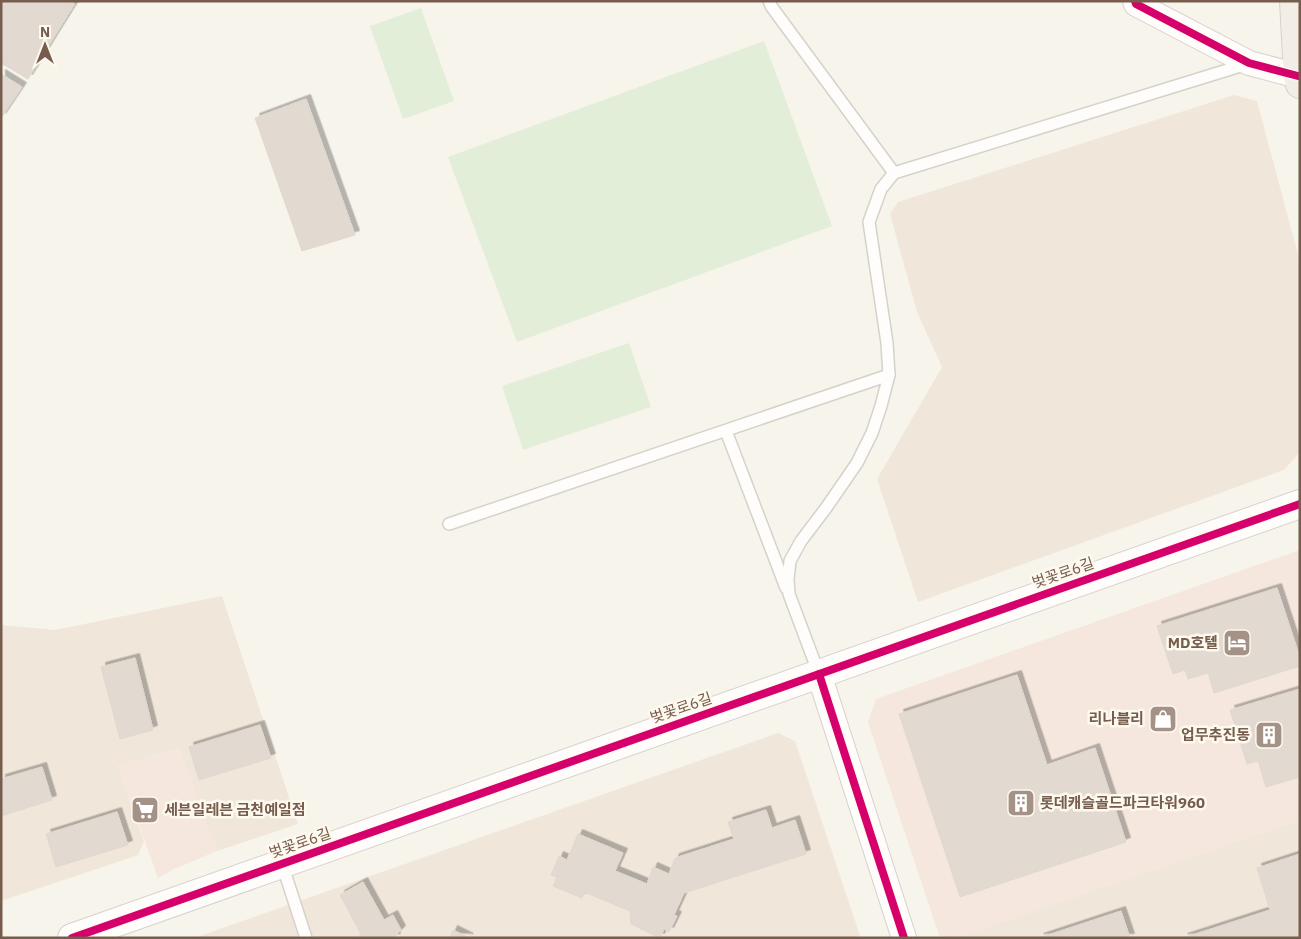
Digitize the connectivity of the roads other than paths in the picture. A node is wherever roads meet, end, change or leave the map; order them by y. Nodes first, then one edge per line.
1 (769, 1) edge
2 (1135, 1) edge
3 (1294, 1) edge
4 (1249, 63) junction
5 (1299, 80) edge
6 (894, 173) junction
7 (889, 375) junction
8 (726, 430) junction
9 (1300, 504) edge
10 (449, 524) dead end
11 (789, 594) junction
12 (819, 674) junction
13 (282, 864) junction
14 (72, 938) edge
15 (306, 938) edge
16 (904, 938) edge

1 - 6 lane
2 - 4 street
3 - 5 main road
4 - 5 street
4 - 6 lane
6 - 7 lane
7 - 8 lane
7 - 11 lane
8 - 10 lane
8 - 11 lane
9 - 12 street, 벚꽃로6길
11 - 12 lane
12 - 13 street, 벚꽃로6길
12 - 16 street
13 - 14 street, 벚꽃로6길
13 - 15 lane

